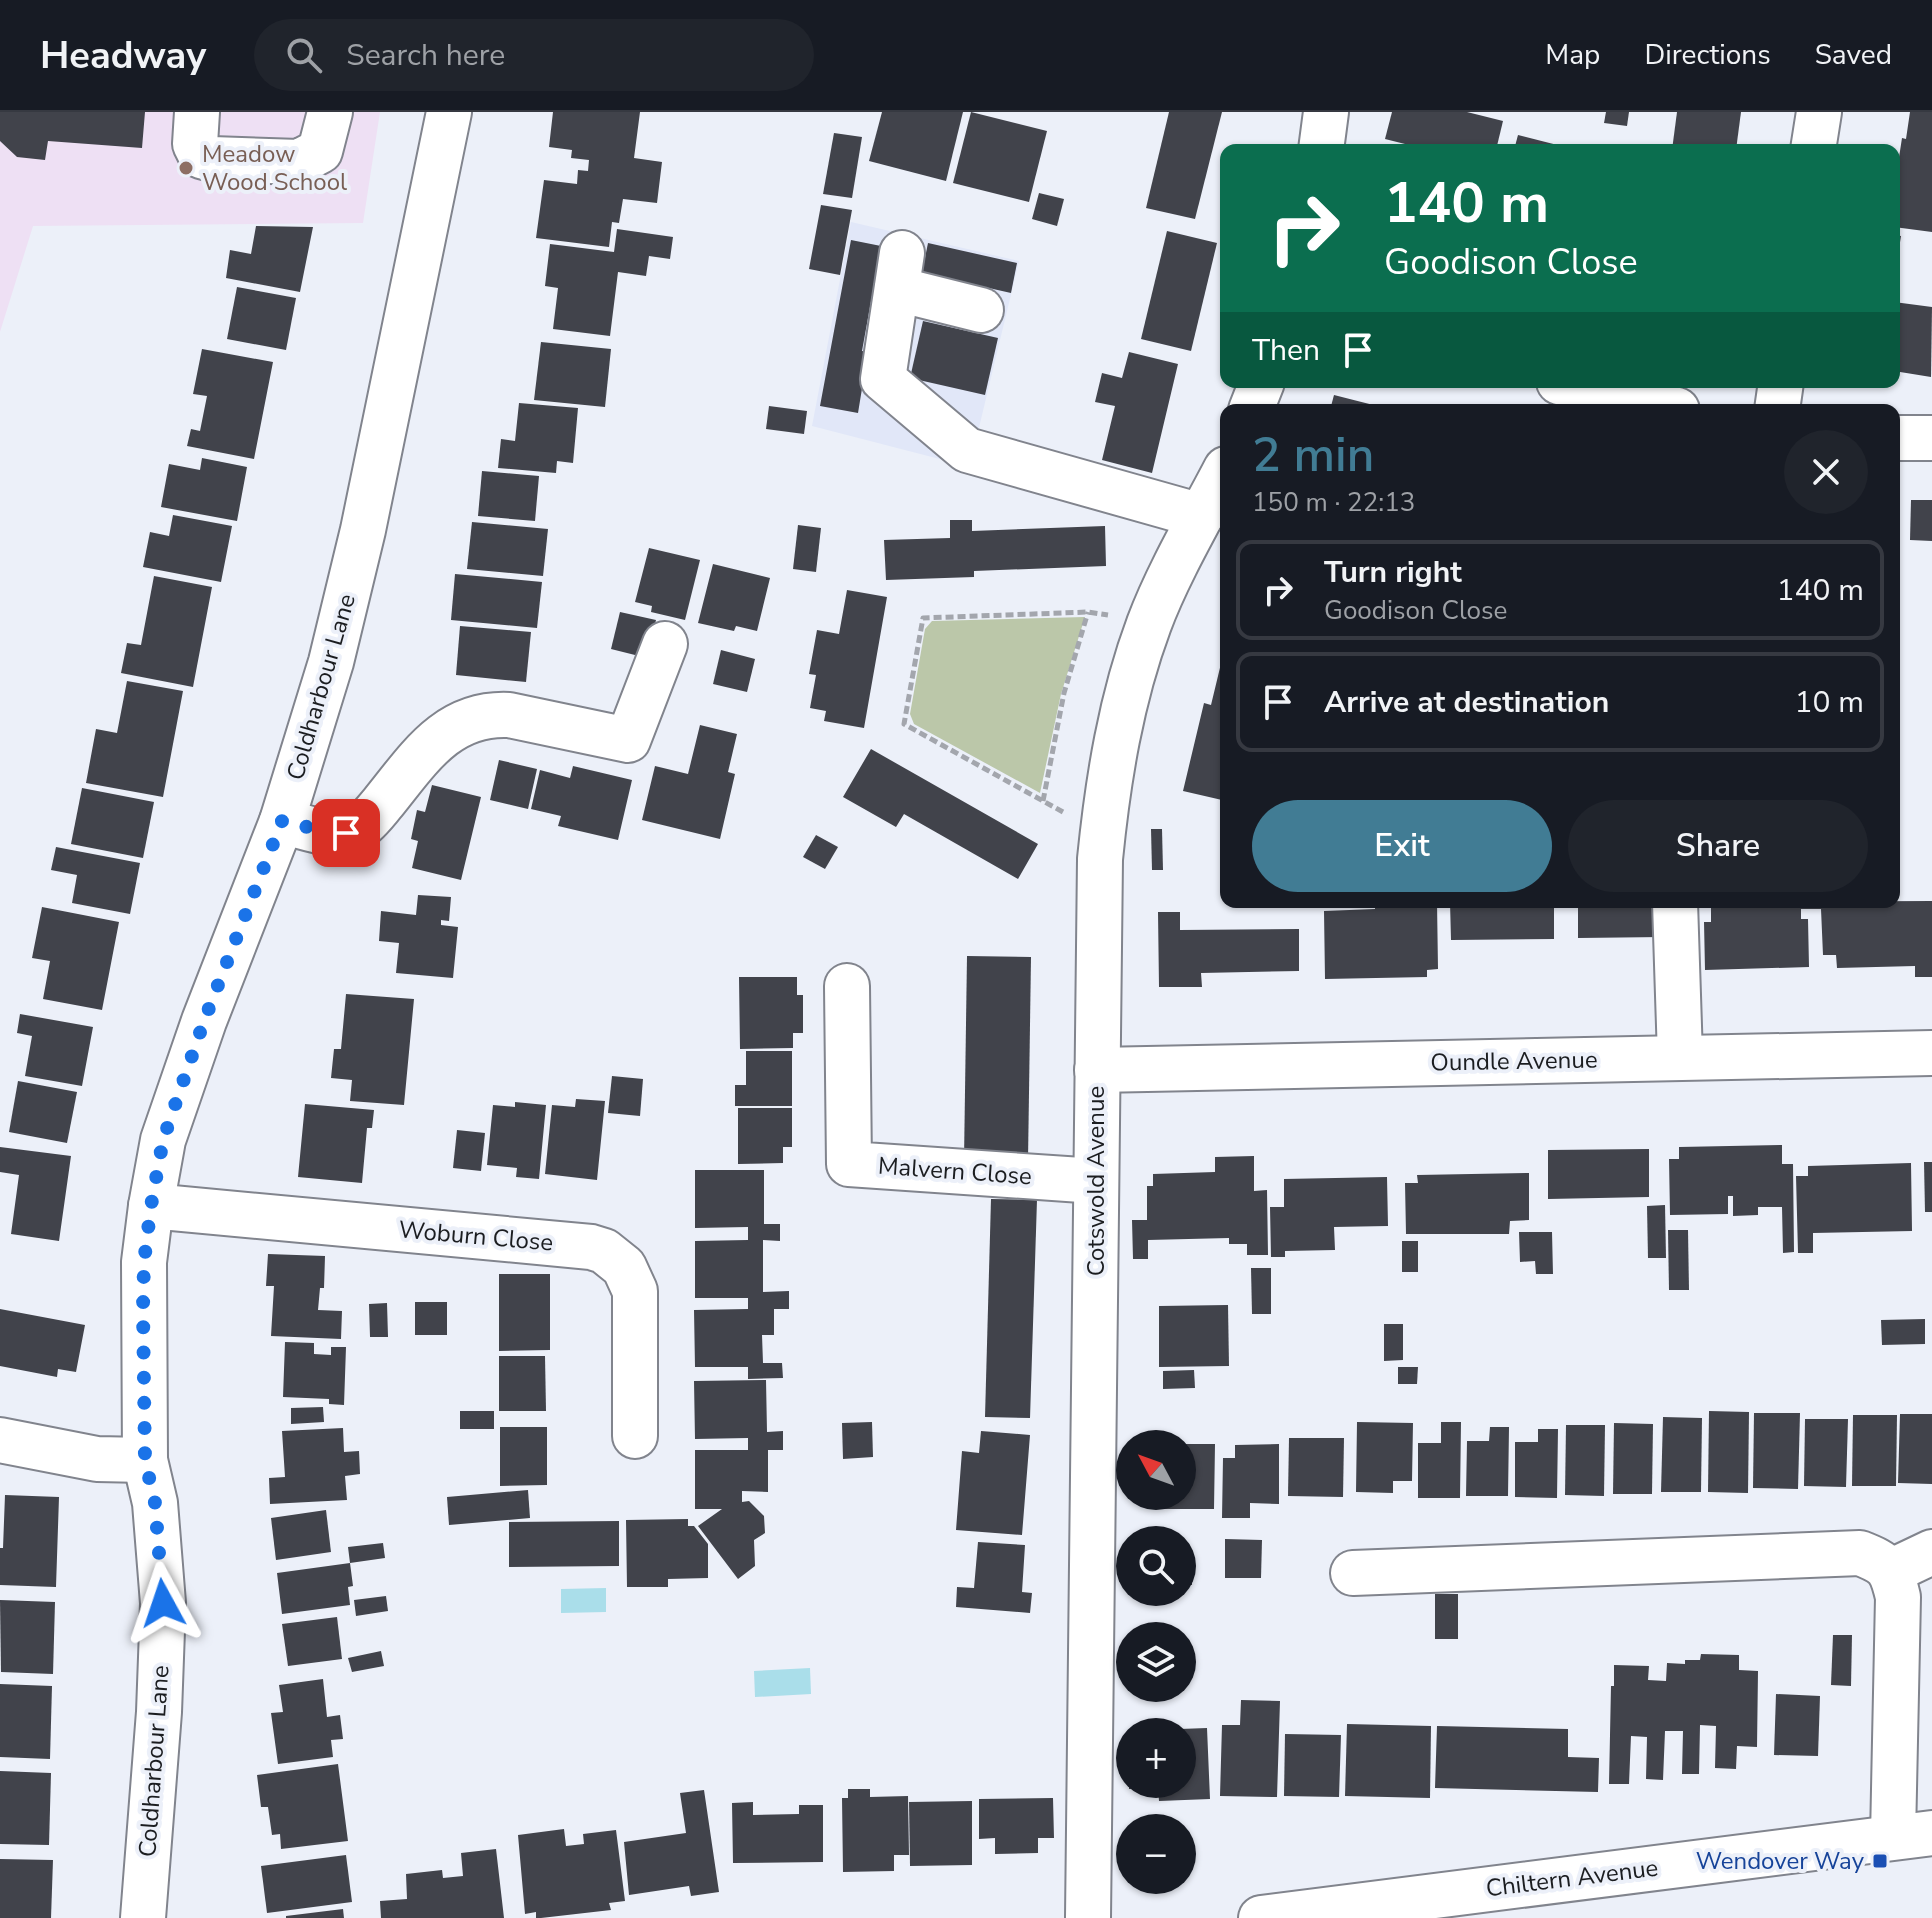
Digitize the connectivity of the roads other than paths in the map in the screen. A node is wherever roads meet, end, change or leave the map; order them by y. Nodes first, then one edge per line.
1 (197, 112) edge
2 (330, 112) edge
3 (449, 112) edge
4 (1326, 112) edge
5 (1819, 112) edge
6 (1322, 144) edge
7 (1814, 144) edge
8 (981, 310) dead end
9 (1584, 388) edge
10 (1652, 404) edge
11 (1900, 438) edge
12 (1932, 438) edge
13 (1220, 480) edge
14 (1201, 516) junction
15 (665, 644) dead end
16 (282, 821) junction
17 (1675, 908) edge
18 (847, 986) dead end
19 (1932, 1053) edge
20 (1680, 1057) junction
21 (1097, 1070) junction
22 (1096, 1181) junction
23 (151, 1206) junction
24 (635, 1436) dead end
25 (0, 1440) edge
26 (145, 1460) junction
27 (1932, 1552) edge
28 (1892, 1571) junction
29 (1353, 1573) dead end
30 (1912, 1835) edge
31 (1375, 1911) edge
32 (143, 1918) edge
33 (1088, 1918) edge
34 (1261, 1918) edge

1 - 2 street
3 - 16 street, Coldharbour Lane
4 - 6 street
5 - 7 street
8 - 14 street
9 - 10 street
11 - 12 street
13 - 14 street, Cotswold Avenue
14 - 21 street, Cotswold Avenue
15 - 16 street
16 - 23 street, Coldharbour Lane
17 - 20 street
18 - 22 street, Malvern Close
19 - 20 street, Oundle Avenue
20 - 21 street, Oundle Avenue
21 - 22 street, Cotswold Avenue
22 - 33 street, Cotswold Avenue
23 - 24 street, Woburn Close
23 - 26 street, Coldharbour Lane
25 - 26 street
26 - 32 street, Coldharbour Lane
27 - 28 street
28 - 29 street
28 - 30 street
30 - 31 street, Chiltern Avenue
31 - 34 street, Chiltern Avenue

